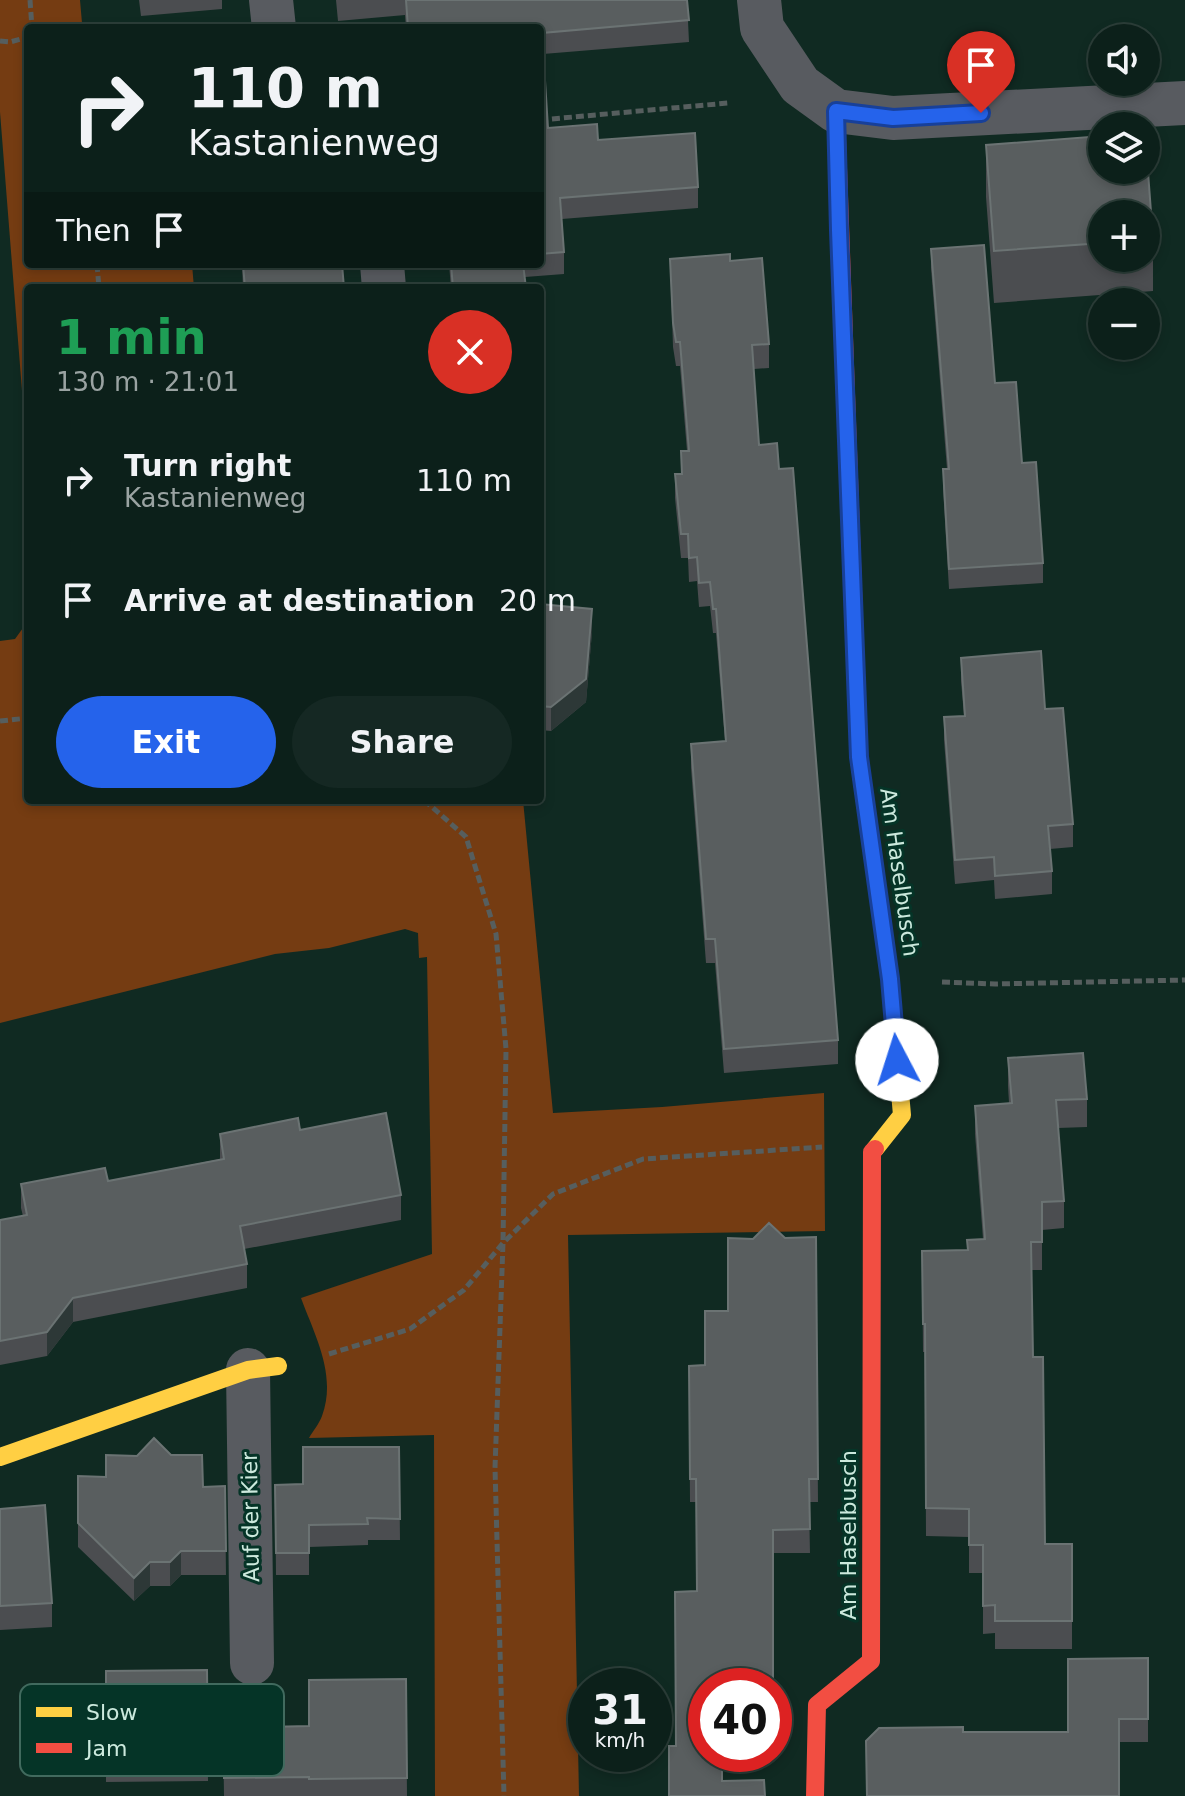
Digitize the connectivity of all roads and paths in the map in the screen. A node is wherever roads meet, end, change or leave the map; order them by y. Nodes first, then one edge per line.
1 (30, 0) edge
2 (271, 0) edge
3 (759, 0) edge
4 (32, 24) edge
5 (274, 24) edge
6 (24, 38) edge
7 (0, 41) edge
8 (10, 42) junction
9 (0, 47) edge
10 (728, 103) dead end
11 (1185, 103) edge
12 (836, 111) junction
13 (544, 120) edge
14 (24, 718) edge
15 (0, 721) edge
16 (429, 804) edge
17 (890, 979) junction
18 (1185, 980) edge
19 (872, 1152) junction
20 (503, 1243) junction
21 (263, 1368) junction
22 (0, 1457) edge
23 (252, 1663) dead end
24 (504, 1796) edge
25 (815, 1796) edge

1 - 4 path
2 - 5 street
3 - 12 street
6 - 8 path
7 - 8 path
8 - 9 path
10 - 13 path
11 - 12 street
12 - 17 street, Am Haselbusch
14 - 15 path
16 - 20 path
17 - 18 path
17 - 19 street, Am Haselbusch
19 - 20 path
19 - 25 street, Am Haselbusch
20 - 21 path
20 - 24 path
21 - 22 street
21 - 23 street, Auf der Kier

